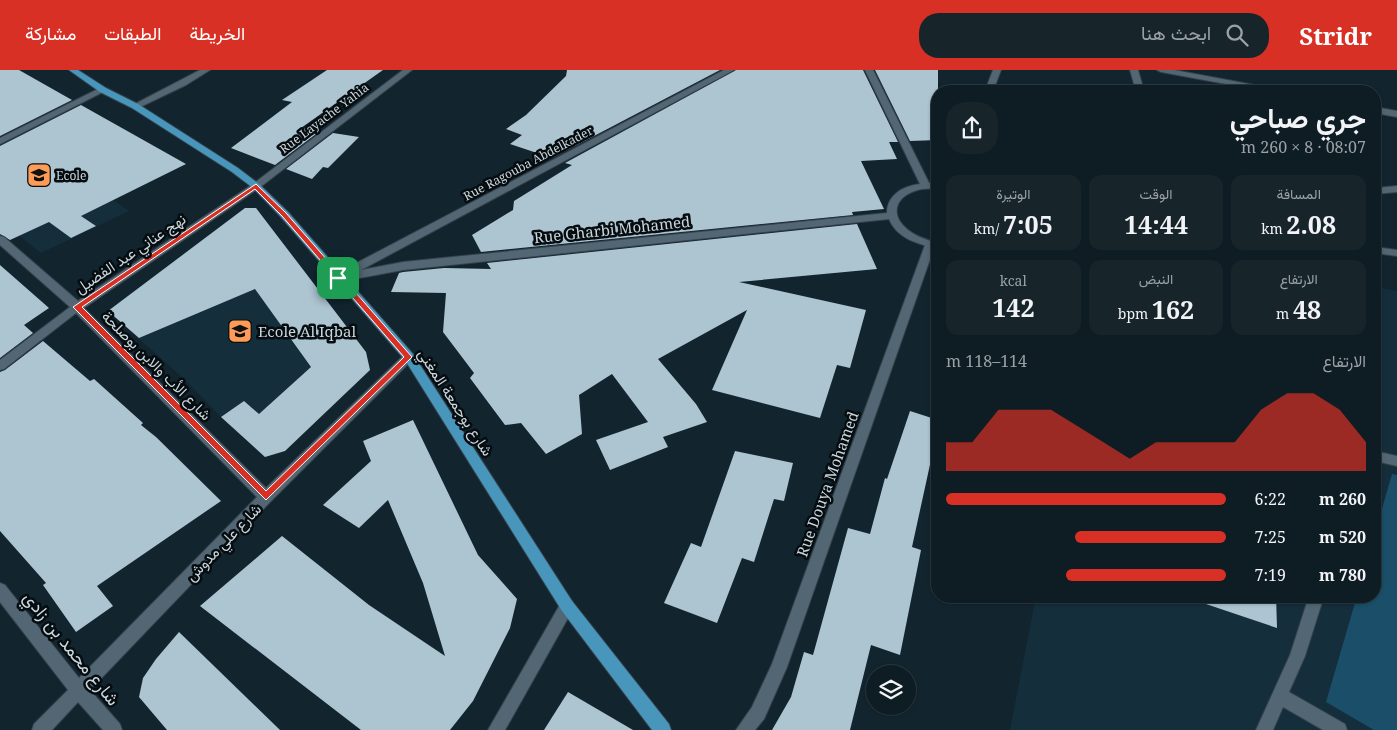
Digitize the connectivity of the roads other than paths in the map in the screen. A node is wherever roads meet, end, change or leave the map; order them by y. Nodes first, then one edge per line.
1 (73, 70) edge
2 (206, 70) edge
3 (408, 70) edge
4 (730, 70) edge
5 (869, 70) edge
6 (997, 70) edge
7 (1134, 70) edge
8 (1161, 70) edge
9 (991, 85) edge
10 (1138, 85) edge
11 (1243, 85) edge
12 (103, 90) junction
13 (135, 106) junction
14 (1381, 111) edge
15 (1397, 114) edge
16 (0, 141) edge
17 (925, 185) junction
18 (931, 185) edge
19 (256, 186) junction
20 (1397, 190) edge
21 (1381, 191) edge
22 (891, 216) junction
23 (0, 239) edge
24 (931, 244) edge
25 (1381, 251) edge
26 (931, 253) edge
27 (1397, 253) edge
28 (338, 278) junction
29 (77, 307) junction
30 (409, 357) junction
31 (0, 366) edge
32 (1381, 457) edge
33 (1397, 460) edge
34 (266, 497) junction
35 (0, 590) edge
36 (1315, 603) edge
37 (567, 606) junction
38 (79, 691) junction
39 (1279, 694) junction
40 (40, 730) edge
41 (114, 730) edge
42 (496, 730) edge
43 (663, 730) edge
44 (744, 730) edge
45 (1264, 730) edge
46 (1338, 730) edge

1 - 12 main road, شارع بوجمعة المغني
2 - 13 street
3 - 19 street, Rue Layache Yahia
4 - 28 street, Rue Ragouba Abdelkader
5 - 17 street
6 - 9 street
7 - 10 street
8 - 11 street
12 - 13 main road, شارع بوجمعة المغني
12 - 16 street
13 - 19 main road, شارع بوجمعة المغني
14 - 15 street
17 - 18 street
17 - 22 street
19 - 28 main road, شارع بوجمعة المغني
19 - 29 street, نهج عناني عبد الفضيل
20 - 21 street
22 - 24 street
22 - 28 street, Rue Gharbi Mohamed
23 - 29 street, شارع الأب والابن بوصلحة
25 - 27 street
26 - 44 street, Rue Douya Mohamed
28 - 30 main road, شارع بوجمعة المغني
29 - 31 street, نهج عناني عبد الفضيل
29 - 34 street, شارع الأب والابن بوصلحة
30 - 34 street, شارع علي مدوش
30 - 37 main road, شارع بوجمعة المغني
32 - 33 street
34 - 38 street, شارع علي مدوش
35 - 38 street, شارع محمد بن زادي
36 - 39 street
37 - 42 street
37 - 43 main road, شارع بوجمعة المغني
38 - 40 street, شارع علي مدوش
38 - 41 street, شارع محمد بن زادي
39 - 45 street
39 - 46 street

